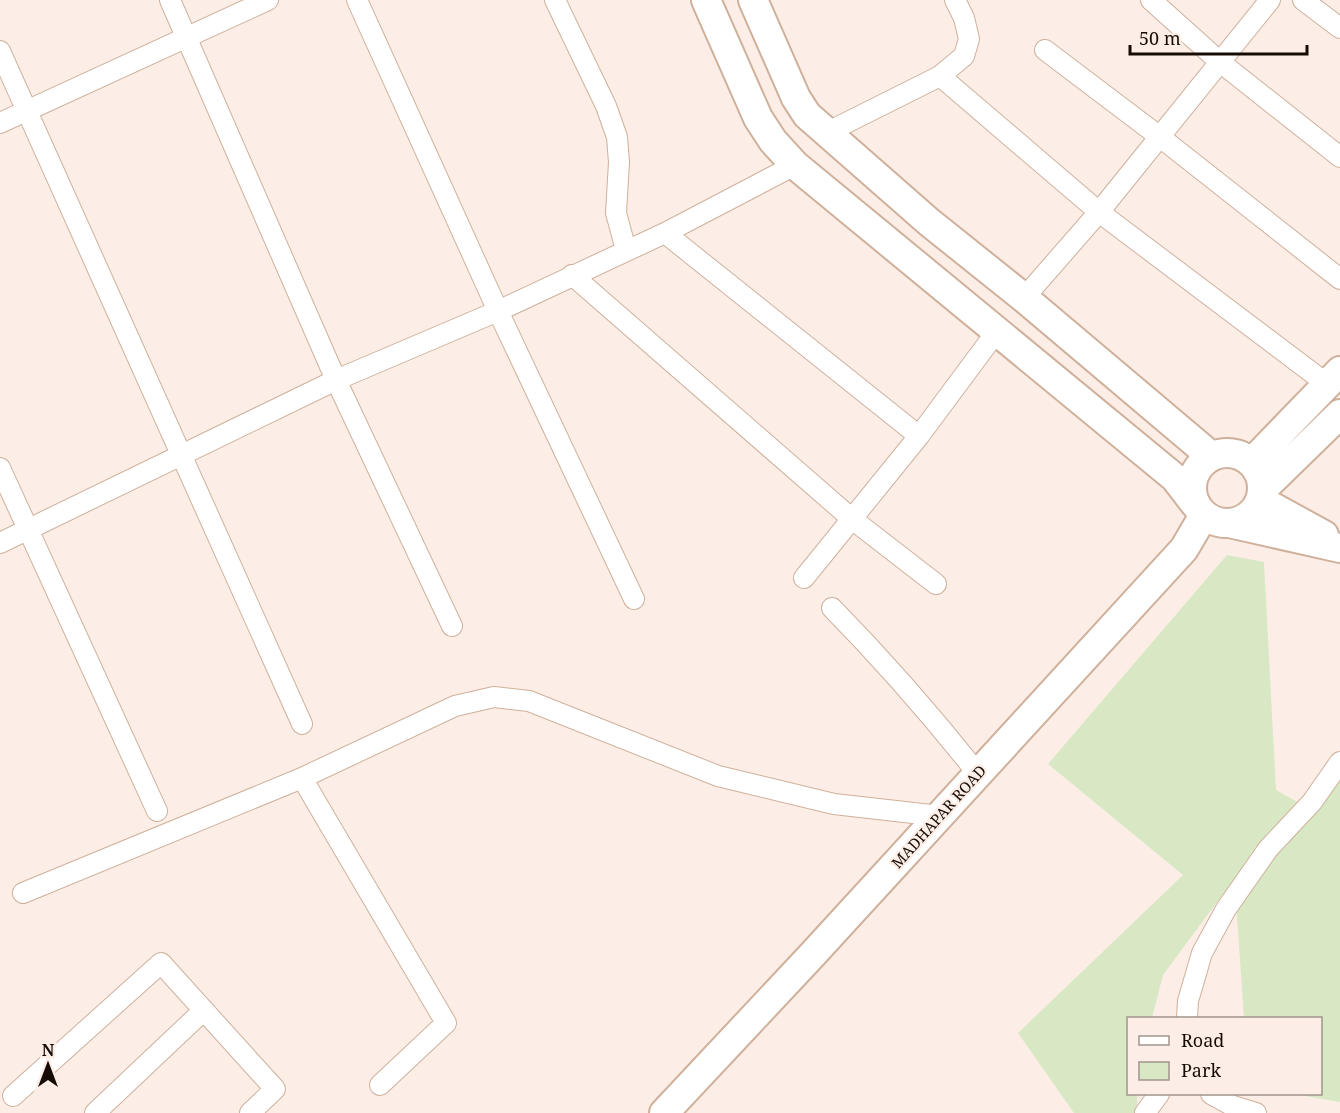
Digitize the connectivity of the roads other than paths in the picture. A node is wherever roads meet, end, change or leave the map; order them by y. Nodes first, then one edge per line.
1 (170, 0) edge
2 (268, 0) edge
3 (357, 0) edge
4 (555, 0) edge
5 (706, 0) edge
6 (753, 0) edge
7 (955, 0) edge
8 (1151, 0) edge
9 (1270, 0) edge
10 (1303, 0) edge
11 (1340, 28) edge
12 (187, 36) junction
13 (1045, 50) dead end
14 (0, 51) edge
15 (1220, 62) junction
16 (940, 76) junction
17 (27, 112) junction
18 (0, 123) edge
19 (826, 133) junction
20 (1160, 137) junction
21 (1340, 157) edge
22 (795, 165) junction
23 (1099, 212) junction
24 (665, 233) junction
25 (626, 250) junction
26 (572, 275) junction
27 (1340, 279) edge
28 (1024, 298) junction
29 (498, 311) junction
30 (997, 331) junction
31 (1333, 378) edge
32 (336, 380) junction
33 (1340, 414) edge
34 (919, 436) junction
35 (180, 455) junction
36 (1211, 456) junction
37 (1251, 462) junction
38 (0, 468) edge
39 (1262, 494) junction
40 (1211, 516) junction
41 (852, 519) junction
42 (28, 529) junction
43 (0, 543) edge
44 (1340, 546) edge
45 (804, 578) dead end
46 (936, 584) dead end
47 (634, 599) dead end
48 (832, 608) dead end
49 (452, 627) dead end
50 (302, 724) dead end
51 (1340, 762) edge
52 (978, 774) junction
53 (302, 778) junction
54 (158, 811) dead end
55 (940, 816) junction
56 (23, 893) dead end
57 (204, 1010) junction
58 (1187, 1017) edge
59 (380, 1085) dead end
60 (1158, 1095) edge
61 (1213, 1095) edge
62 (13, 1096) dead end
63 (95, 1113) edge
64 (250, 1113) edge
65 (664, 1113) edge
66 (1145, 1113) edge
67 (1256, 1113) edge

1 - 12 street
2 - 12 street
3 - 29 street
4 - 25 street
5 - 22 main road
6 - 19 main road
7 - 16 street
8 - 15 street
9 - 15 street
10 - 11 street
12 - 17 street
12 - 32 street
13 - 20 street
14 - 17 street
15 - 20 street
15 - 21 street
16 - 19 street
16 - 23 street
17 - 18 street
17 - 35 street
19 - 28 main road
20 - 23 street
20 - 27 street
22 - 24 street
22 - 30 main road
23 - 28 street
23 - 31 street
24 - 25 street
24 - 34 street
25 - 26 street
26 - 29 street
26 - 41 street
28 - 36 main road
29 - 32 street
29 - 47 street
30 - 34 street
30 - 40 main road
31 - 37 main road
32 - 35 street
32 - 49 street
33 - 39 main road
34 - 41 street
35 - 42 street
35 - 50 street
36 - 37 main road
36 - 40 main road
37 - 39 main road
38 - 42 street
39 - 40 main road
39 - 44 main road
40 - 44 main road
40 - 52 main road, MADHAPAR ROAD
41 - 45 street
41 - 46 street
42 - 43 street
42 - 54 street
48 - 52 street
51 - 58 street
52 - 55 main road, MADHAPAR ROAD
53 - 55 street
53 - 56 street
53 - 59 street
55 - 65 main road, MADHAPAR ROAD
57 - 62 street
57 - 63 street
57 - 64 street
60 - 66 street
61 - 67 street

